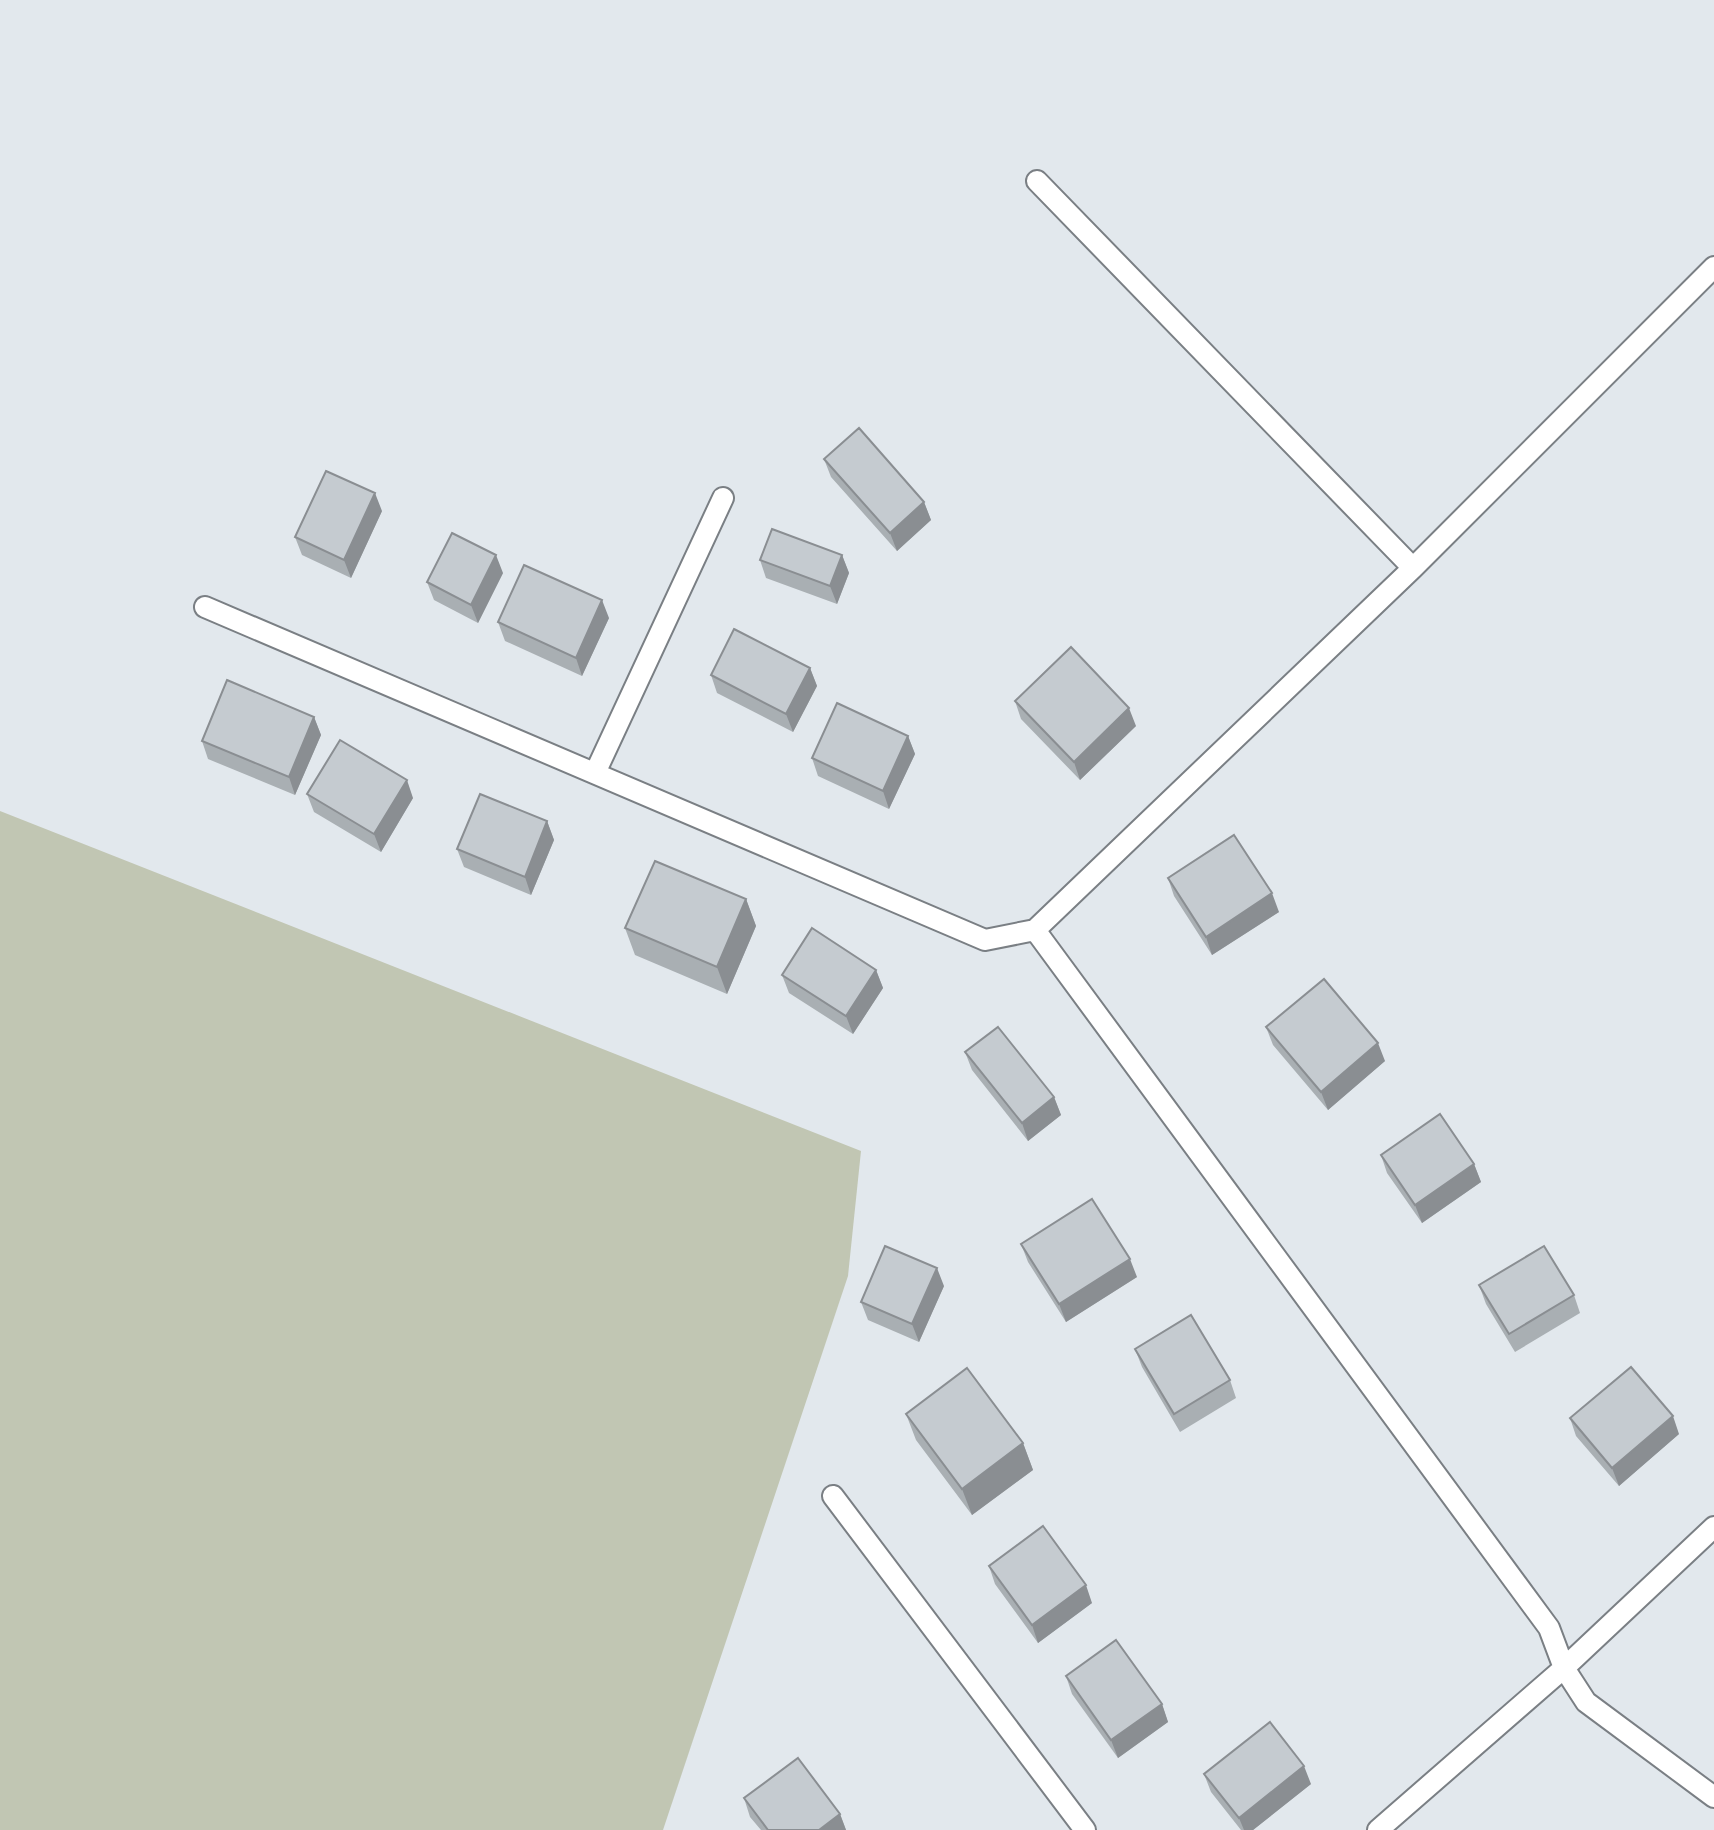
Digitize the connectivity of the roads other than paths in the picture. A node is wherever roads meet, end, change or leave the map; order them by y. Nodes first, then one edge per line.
1 (1037, 181) dead end
2 (1714, 267) edge
3 (723, 498) dead end
4 (1413, 568) junction
5 (205, 607) dead end
6 (595, 773) junction
7 (1035, 930) junction
8 (833, 1496) dead end
9 (1714, 1527) edge
10 (1564, 1668) junction
11 (1714, 1797) edge
12 (1085, 1830) edge
13 (1378, 1830) edge

1 - 4 lane
2 - 4 lane
3 - 6 lane
4 - 7 lane
5 - 6 lane
6 - 7 lane
7 - 10 lane
8 - 12 lane
9 - 10 lane
10 - 11 lane
10 - 13 lane

